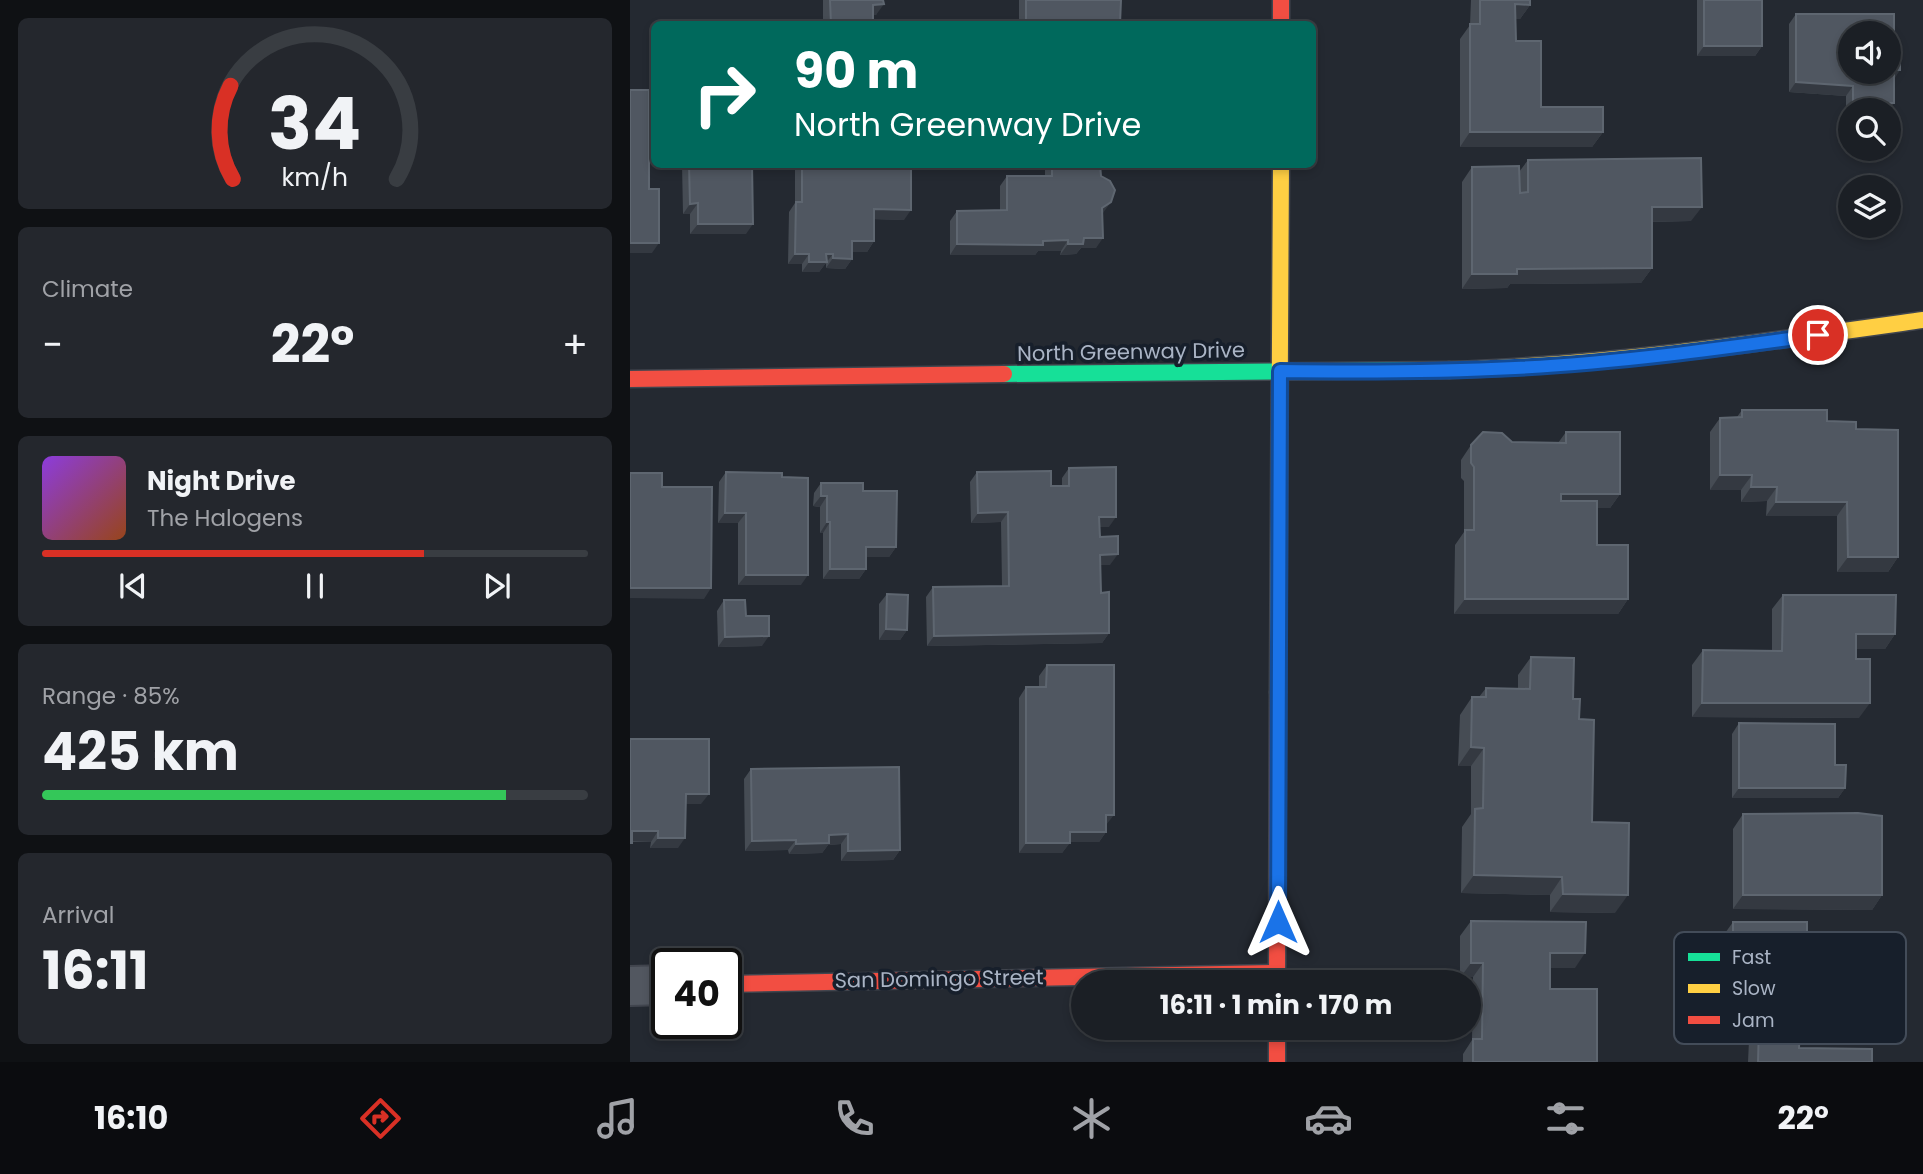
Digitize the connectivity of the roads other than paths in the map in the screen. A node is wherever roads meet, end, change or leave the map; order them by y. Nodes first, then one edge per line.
1 (1281, 0) edge
2 (1281, 21) edge
3 (1281, 168) edge
4 (1923, 320) edge
5 (1280, 371) junction
6 (630, 379) edge
7 (1277, 970) edge
8 (1071, 980) edge
9 (742, 984) edge
10 (651, 985) edge
11 (630, 986) edge
12 (1277, 1040) edge
13 (1277, 1062) edge

1 - 2 street
3 - 5 street
4 - 5 street, North Greenway Drive
5 - 6 street, North Greenway Drive
5 - 7 street
8 - 9 street, San Domingo Street
10 - 11 street
12 - 13 street

